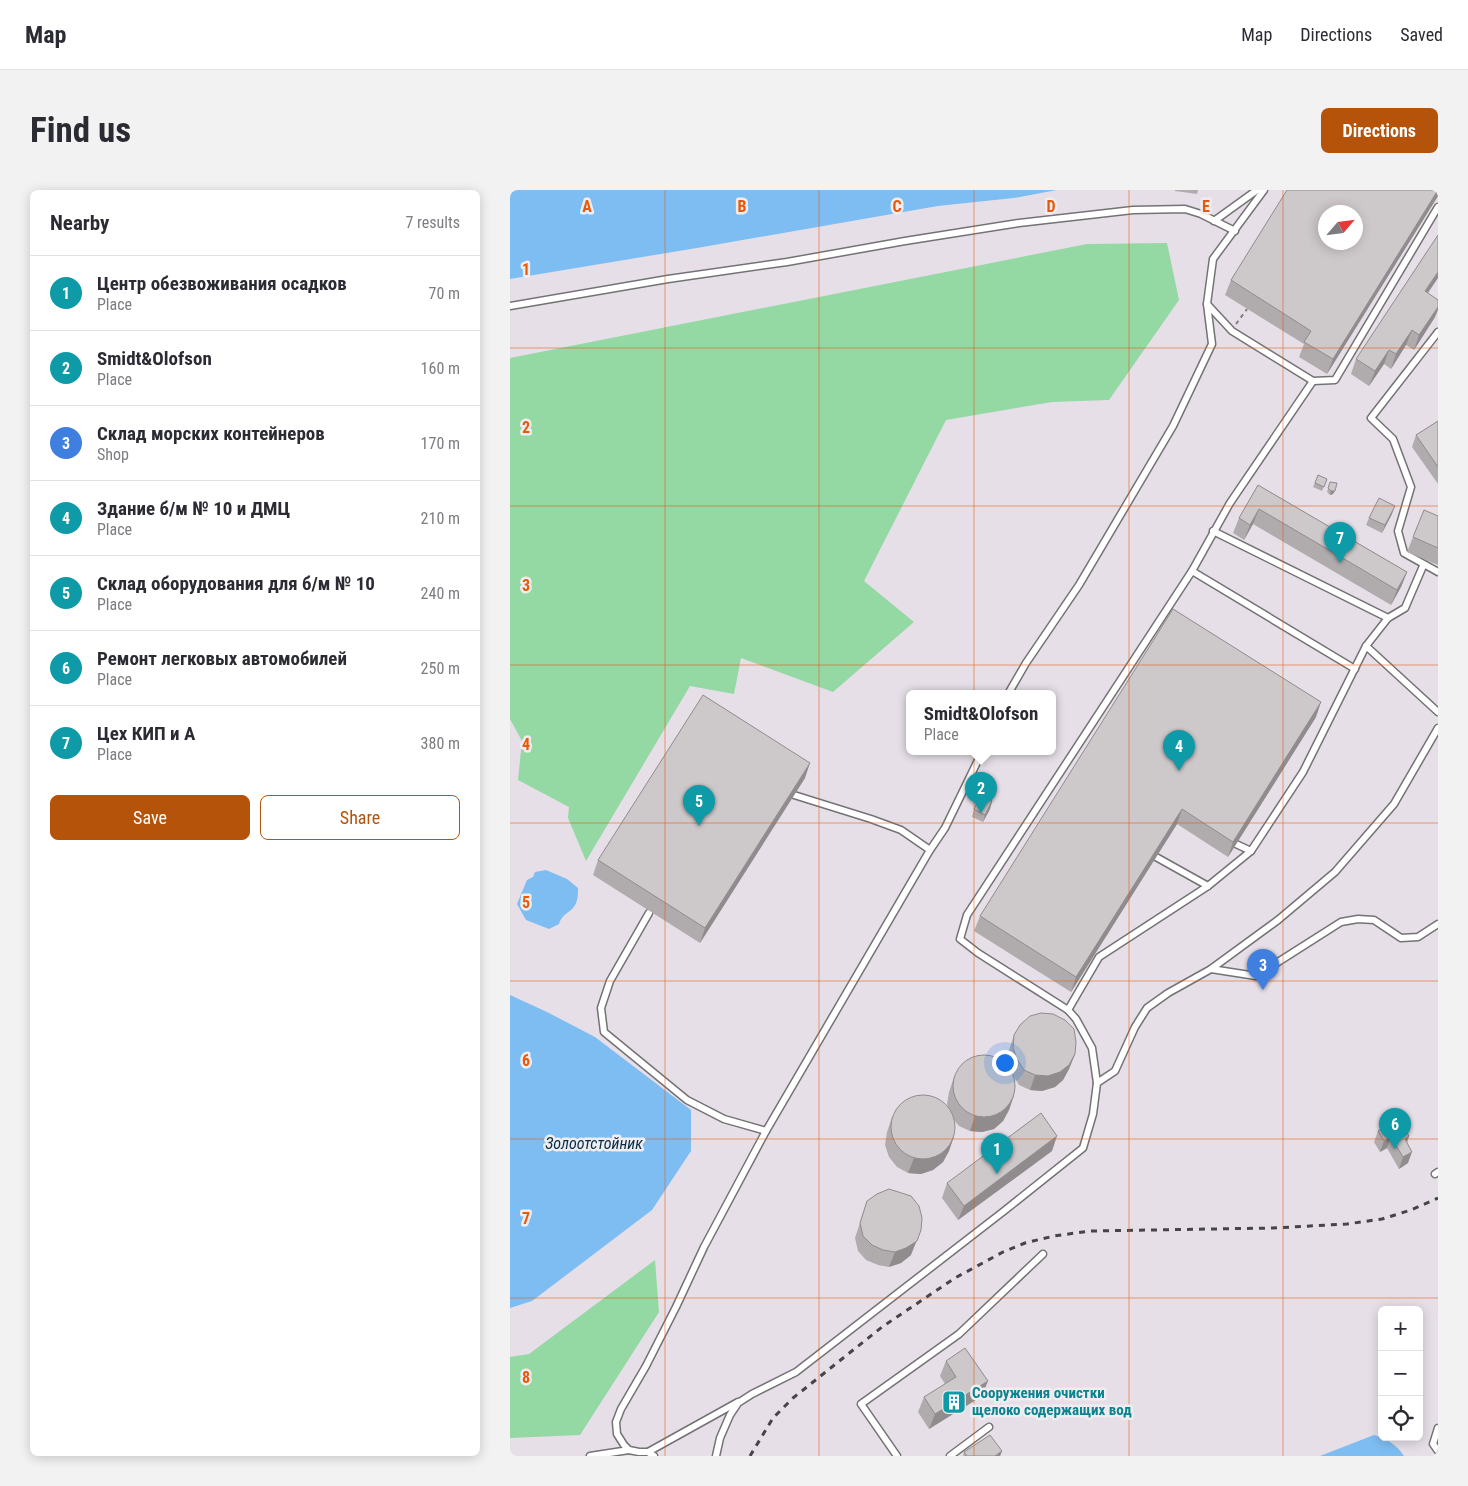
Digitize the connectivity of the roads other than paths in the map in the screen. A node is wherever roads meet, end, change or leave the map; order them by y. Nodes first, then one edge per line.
1 (1257, 190) edge
2 (1264, 190) edge
3 (1438, 208) edge
4 (1214, 222) junction
5 (1235, 231) junction
6 (1207, 304) junction
7 (510, 306) edge
8 (1438, 332) edge
9 (1313, 382) junction
10 (1213, 531) junction
11 (1423, 566) junction
12 (1192, 572) junction
13 (1438, 572) edge
14 (1388, 618) junction
15 (1366, 646) junction
16 (1355, 669) junction
17 (1010, 690) edge
18 (1438, 712) edge
19 (1438, 728) edge
20 (981, 755) edge
21 (794, 795) edge
22 (1236, 844) edge
23 (930, 850) junction
24 (1251, 851) junction
25 (1156, 857) edge
26 (1208, 886) junction
27 (650, 914) dead end
28 (1438, 924) edge
29 (1211, 969) junction
30 (1068, 1010) junction
31 (1098, 1083) junction
32 (766, 1131) junction
33 (1043, 1254) dead end
34 (752, 1394) junction
35 (989, 1428) dead end
36 (1438, 1428) edge
37 (630, 1450) junction
38 (1438, 1451) edge
39 (648, 1452) junction
40 (590, 1456) edge
41 (654, 1456) edge
42 (716, 1456) edge
43 (897, 1456) edge
44 (950, 1456) edge

1 - 4 lane
2 - 5 lane
3 - 9 lane
4 - 5 lane
4 - 7 lane
5 - 6 lane
6 - 9 lane
6 - 17 lane
8 - 11 lane
9 - 10 lane
10 - 12 lane
10 - 14 lane
11 - 13 lane
11 - 14 lane
12 - 16 lane
12 - 30 lane
14 - 15 lane
15 - 16 lane
15 - 18 lane
16 - 24 lane
19 - 29 lane
20 - 23 lane
21 - 23 lane
22 - 24 lane
23 - 32 lane
24 - 26 lane
25 - 26 lane
26 - 30 lane
27 - 32 lane
28 - 29 lane
29 - 31 lane
30 - 31 lane
31 - 34 lane
32 - 37 lane
33 - 43 lane
34 - 39 lane
34 - 42 lane
35 - 44 lane
36 - 38 lane
37 - 39 lane
37 - 40 lane
39 - 41 lane

